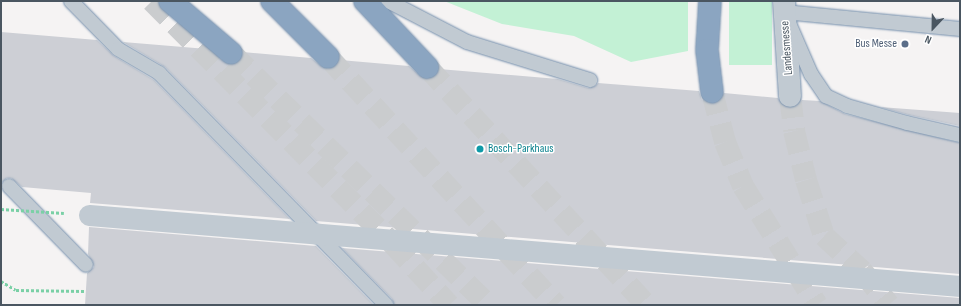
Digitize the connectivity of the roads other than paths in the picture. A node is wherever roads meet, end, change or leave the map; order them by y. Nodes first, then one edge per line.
1 (71, 1) edge
2 (170, 1) edge
3 (272, 1) edge
4 (365, 1) edge
5 (388, 1) edge
6 (710, 1) edge
7 (784, 6) edge
8 (960, 29) edge
9 (231, 53) tunnel mouth
10 (328, 57) tunnel mouth
11 (427, 67) tunnel mouth
12 (590, 80) dead end
13 (712, 92) tunnel mouth
14 (790, 96) tunnel mouth
15 (960, 135) edge
16 (9, 186) dead end
17 (89, 215) road end
18 (86, 265) dead end
19 (960, 286) edge
20 (386, 305) edge

1 - 20 lane
2 - 9 highway
3 - 10 highway
4 - 11 highway
5 - 12 lane
6 - 13 highway
7 - 8 lane
7 - 14 street, Landesmesse
7 - 15 lane
16 - 18 lane
17 - 19 street, bridge

